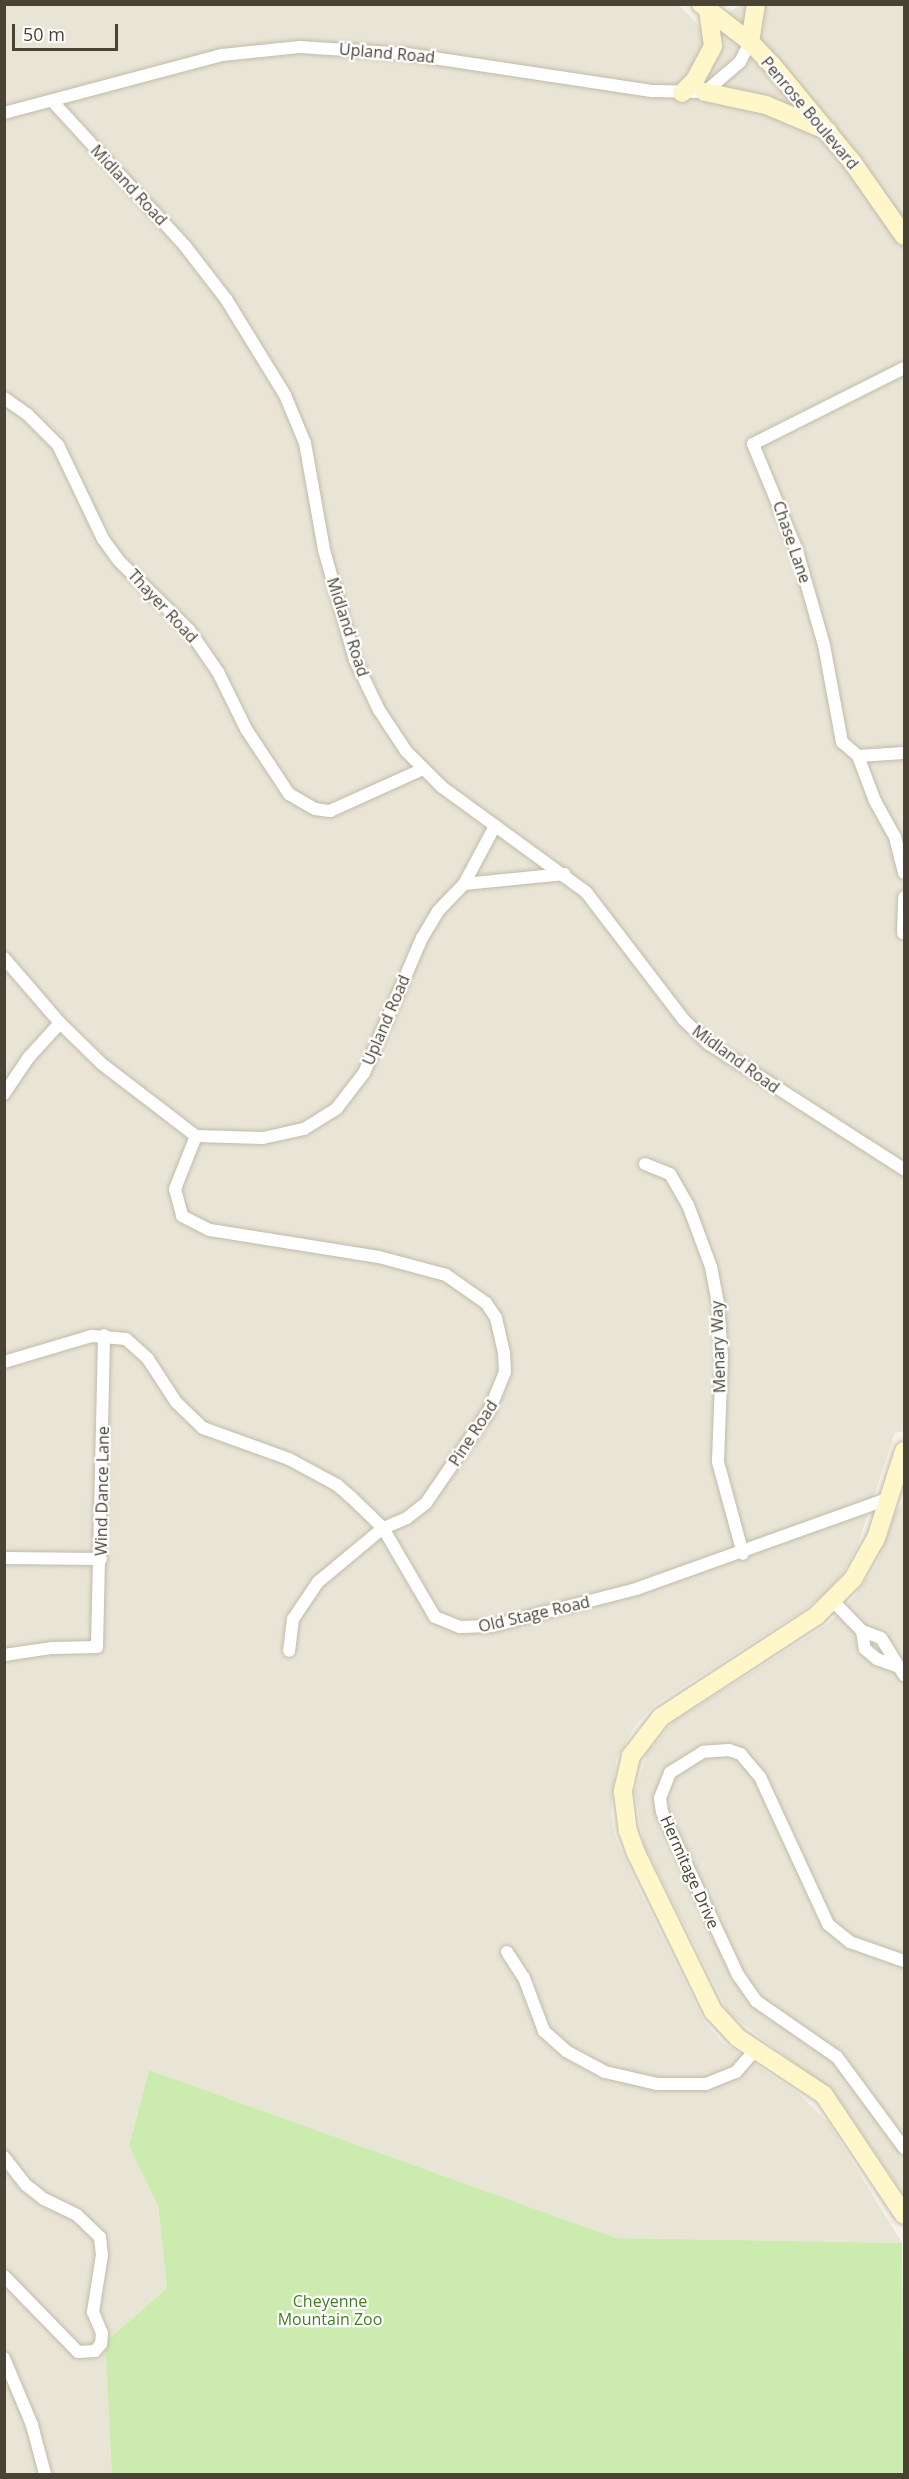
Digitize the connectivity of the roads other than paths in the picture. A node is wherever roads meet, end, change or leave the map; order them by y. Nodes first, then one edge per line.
1 (756, 4) edge
2 (704, 7) edge
3 (750, 42) junction
4 (705, 92) junction
5 (682, 93) junction
6 (54, 103) junction
7 (4, 113) edge
8 (828, 131) junction
9 (904, 236) edge
10 (904, 368) edge
11 (4, 398) edge
12 (904, 753) edge
13 (858, 756) junction
14 (421, 770) junction
15 (495, 826) junction
16 (904, 873) edge
17 (565, 874) junction
18 (464, 884) junction
19 (904, 897) edge
20 (903, 933) edge
21 (4, 958) edge
22 (60, 1023) junction
23 (4, 1094) edge
24 (196, 1136) junction
25 (645, 1164) dead end
26 (904, 1169) edge
27 (104, 1335) junction
28 (4, 1362) edge
29 (904, 1451) edge
30 (904, 1485) edge
31 (887, 1499) junction
32 (383, 1528) junction
33 (743, 1554) junction
34 (4, 1558) edge
35 (101, 1560) junction
36 (834, 1602) junction
37 (862, 1631) junction
38 (289, 1651) dead end
39 (4, 1655) edge
40 (900, 1670) edge
41 (507, 1952) dead end
42 (904, 1961) edge
43 (755, 2050) junction
44 (904, 2148) edge
45 (4, 2157) edge
46 (904, 2215) edge
47 (4, 2276) edge
48 (4, 2358) edge
49 (45, 2475) edge

1 - 3 street
2 - 3 street, Penrose Boulevard
2 - 5 street
3 - 4 street
3 - 8 street, Penrose Boulevard
4 - 5 street, Upland Road
4 - 8 street
5 - 6 street, Upland Road
6 - 7 street, Upland Road
6 - 14 street, Midland Road
8 - 9 street, Penrose Boulevard
10 - 13 street, Chase Lane
11 - 14 street, Thayer Road
12 - 13 street
13 - 16 street
14 - 15 street, Midland Road
15 - 17 street, Midland Road
15 - 18 street, Upland Road
17 - 18 street
17 - 26 street, Midland Road
18 - 24 street, Upland Road
19 - 20 street
21 - 22 street
22 - 23 street
22 - 24 street
24 - 32 street, Pine Road
25 - 33 street, Menary Way
27 - 28 street
27 - 32 street, Old Stage Road
27 - 35 street, Wind Dance Lane
29 - 31 street
30 - 31 street
31 - 33 street, Old Stage Road
31 - 36 street
32 - 33 street, Old Stage Road
32 - 38 street, Pine Road
34 - 35 street
35 - 39 street, Wind Dance Lane
36 - 37 street
36 - 43 street
37 - 40 street
37 - 40 street
41 - 43 street
42 - 44 street, Hermitage Drive
43 - 46 street
45 - 47 street
48 - 49 street

